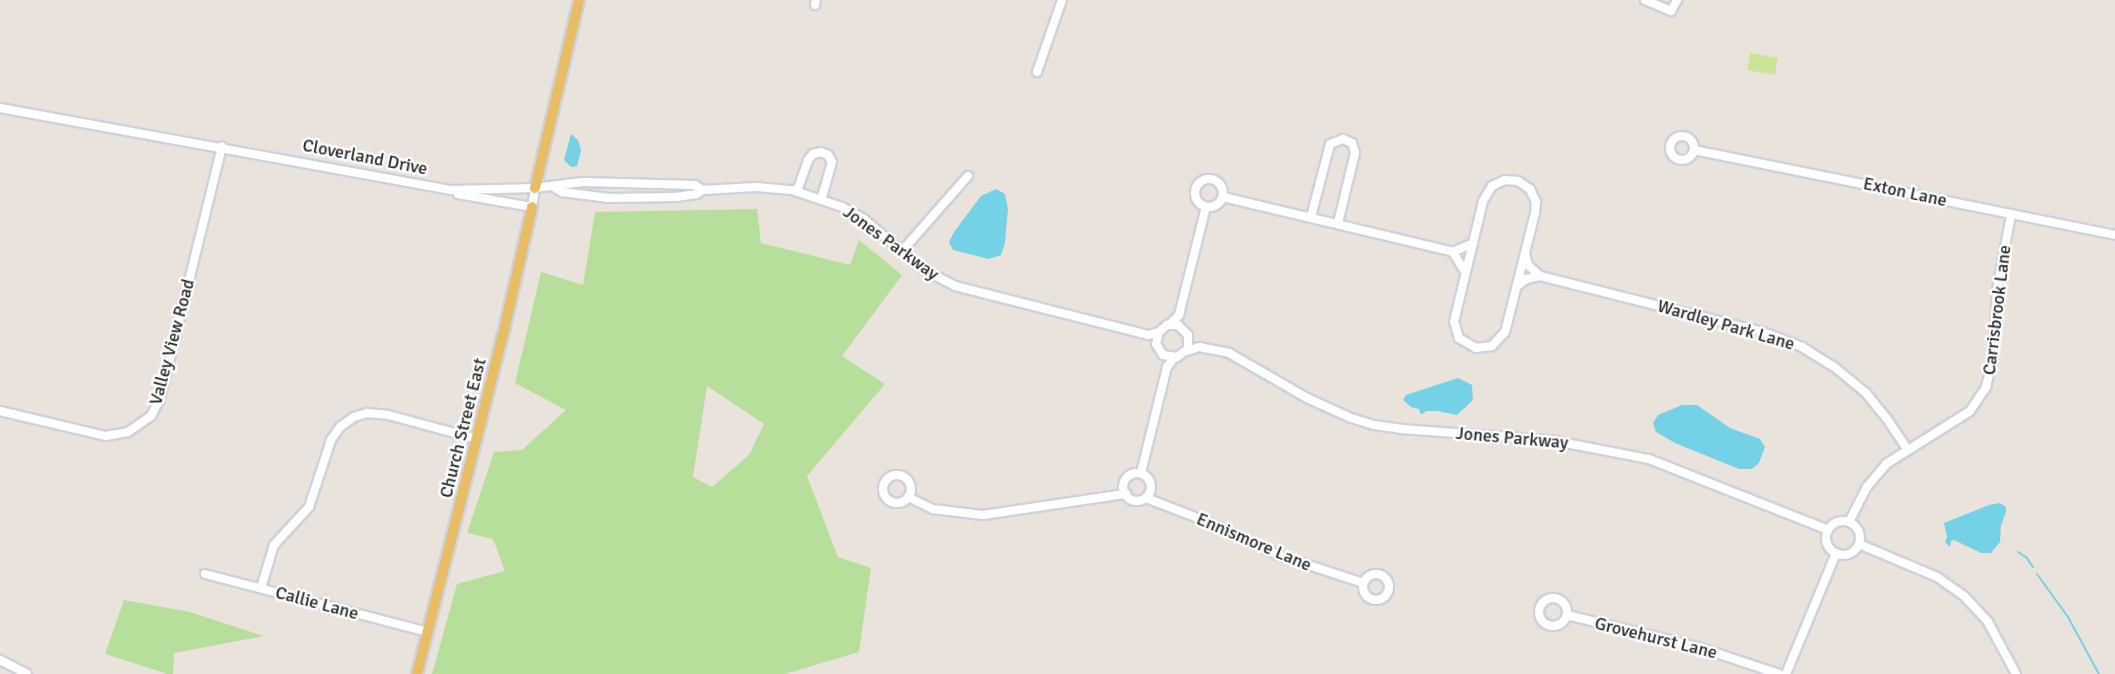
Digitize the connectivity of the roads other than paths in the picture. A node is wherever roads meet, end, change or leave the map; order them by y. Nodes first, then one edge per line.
1 (579, 0) edge
2 (1062, 0) edge
3 (1645, 0) edge
4 (1677, 0) edge
5 (1037, 72) dead end
6 (0, 108) edge
7 (222, 147) junction
8 (1694, 150) dead end
9 (968, 176) dead end
10 (552, 186) junction
11 (535, 188) junction
12 (442, 189) junction
13 (702, 190) junction
14 (797, 191) junction
15 (1223, 196) junction
16 (822, 198) junction
17 (532, 207) junction
18 (1206, 207) junction
19 (2011, 215) junction
20 (1311, 217) junction
21 (1338, 224) junction
22 (2115, 235) edge
23 (1473, 243) junction
24 (902, 251) junction
25 (1453, 252) junction
26 (1525, 254) junction
27 (1465, 272) junction
28 (1540, 276) junction
29 (1517, 286) junction
30 (1179, 315) junction
31 (1170, 324) junction
32 (1183, 327) junction
33 (1159, 332) junction
34 (1148, 335) junction
35 (1190, 339) junction
36 (1156, 344) junction
37 (1199, 347) junction
38 (1186, 351) junction
39 (1163, 355) junction
40 (1174, 358) junction
41 (1167, 367) junction
42 (0, 411) edge
43 (477, 439) junction
44 (1907, 449) junction
45 (1141, 473) junction
46 (1126, 494) junction
47 (908, 497) dead end
48 (1146, 498) junction
49 (1850, 522) junction
50 (1828, 531) junction
51 (1859, 544) junction
52 (1836, 553) junction
53 (205, 574) dead end
54 (1363, 583) dead end
55 (261, 588) junction
56 (1566, 615) dead end
57 (428, 632) junction
58 (0, 660) edge
59 (21, 673) edge
60 (2018, 673) edge
61 (417, 674) edge
62 (1779, 674) edge
63 (1786, 674) edge

1 - 11 main road
2 - 5 street
3 - 4 street
6 - 7 street, Cloverland Drive
7 - 12 street, Cloverland Drive
7 - 42 street, Valley View Road
8 - 19 street, Exton Lane
9 - 24 street
10 - 11 street, Jones Parkway
10 - 13 street, Jones Parkway
10 - 13 street, Jones Parkway
11 - 12 street, Cloverland Drive
11 - 17 street, Church Street East
12 - 17 street
13 - 14 street, Jones Parkway
14 - 16 street, Jones Parkway
14 - 16 street
15 - 18 street
15 - 18 street
15 - 20 street
16 - 24 street, Jones Parkway
17 - 43 main road, Church Street East
18 - 30 street
19 - 22 street, Exton Lane
19 - 44 street, Carrisbrook Lane
20 - 21 street
20 - 21 street
21 - 25 street
23 - 25 street
23 - 26 street
23 - 27 street
24 - 34 street, Jones Parkway
25 - 27 street
26 - 28 street
26 - 29 street
27 - 29 street
28 - 29 street
28 - 44 street, Wardley Park Lane
30 - 31 street
30 - 32 street
31 - 32 street
31 - 33 street
32 - 35 street
33 - 34 street, Jones Parkway
33 - 36 street
34 - 36 street
35 - 37 street, Jones Parkway
35 - 38 street
36 - 39 street
37 - 38 street
37 - 50 street, Jones Parkway
38 - 40 street
39 - 40 street
39 - 41 street
40 - 41 street
41 - 45 street
43 - 55 street
43 - 57 main road, Church Street East
44 - 49 street, Carrisbrook Lane
45 - 46 street
45 - 48 street
46 - 47 street
46 - 48 street
48 - 54 street, Ennismore Lane
49 - 50 street
49 - 51 street
50 - 52 street
51 - 52 street
51 - 60 street
52 - 63 street
53 - 55 street, Callie Lane
55 - 57 street, Callie Lane
56 - 62 street, Grovehurst Lane
57 - 61 main road, Church Street East
58 - 59 street

